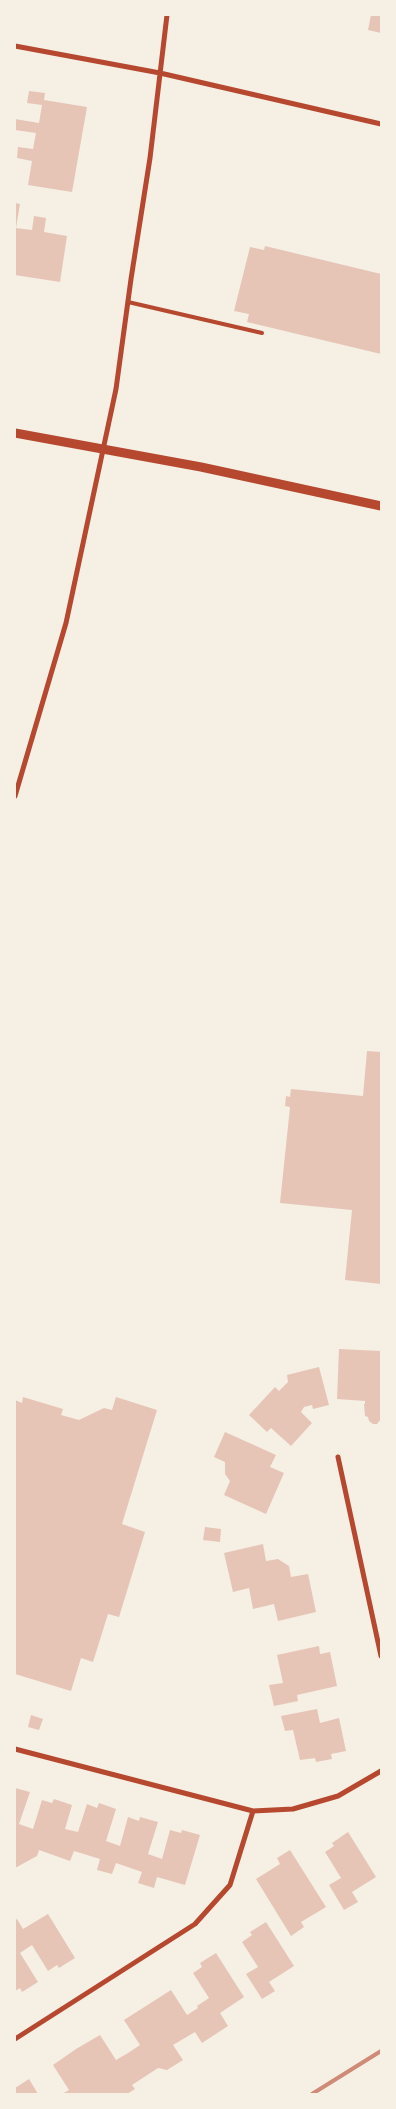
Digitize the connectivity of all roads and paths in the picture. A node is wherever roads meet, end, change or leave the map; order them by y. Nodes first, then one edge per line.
1 (167, 15) edge
2 (15, 46) edge
3 (160, 73) junction
4 (381, 124) edge
5 (128, 302) junction
6 (262, 333) dead end
7 (15, 433) edge
8 (103, 450) junction
9 (381, 506) edge
10 (15, 796) edge
11 (338, 1457) dead end
12 (381, 1656) edge
13 (15, 1749) edge
14 (381, 1771) edge
15 (253, 1811) junction
16 (15, 2038) edge

1 - 3 street
2 - 3 street
3 - 4 street
3 - 5 street
5 - 6 lane
5 - 8 street
7 - 8 street
8 - 9 street
8 - 10 street
11 - 12 street
13 - 15 street
14 - 15 street
15 - 16 street

